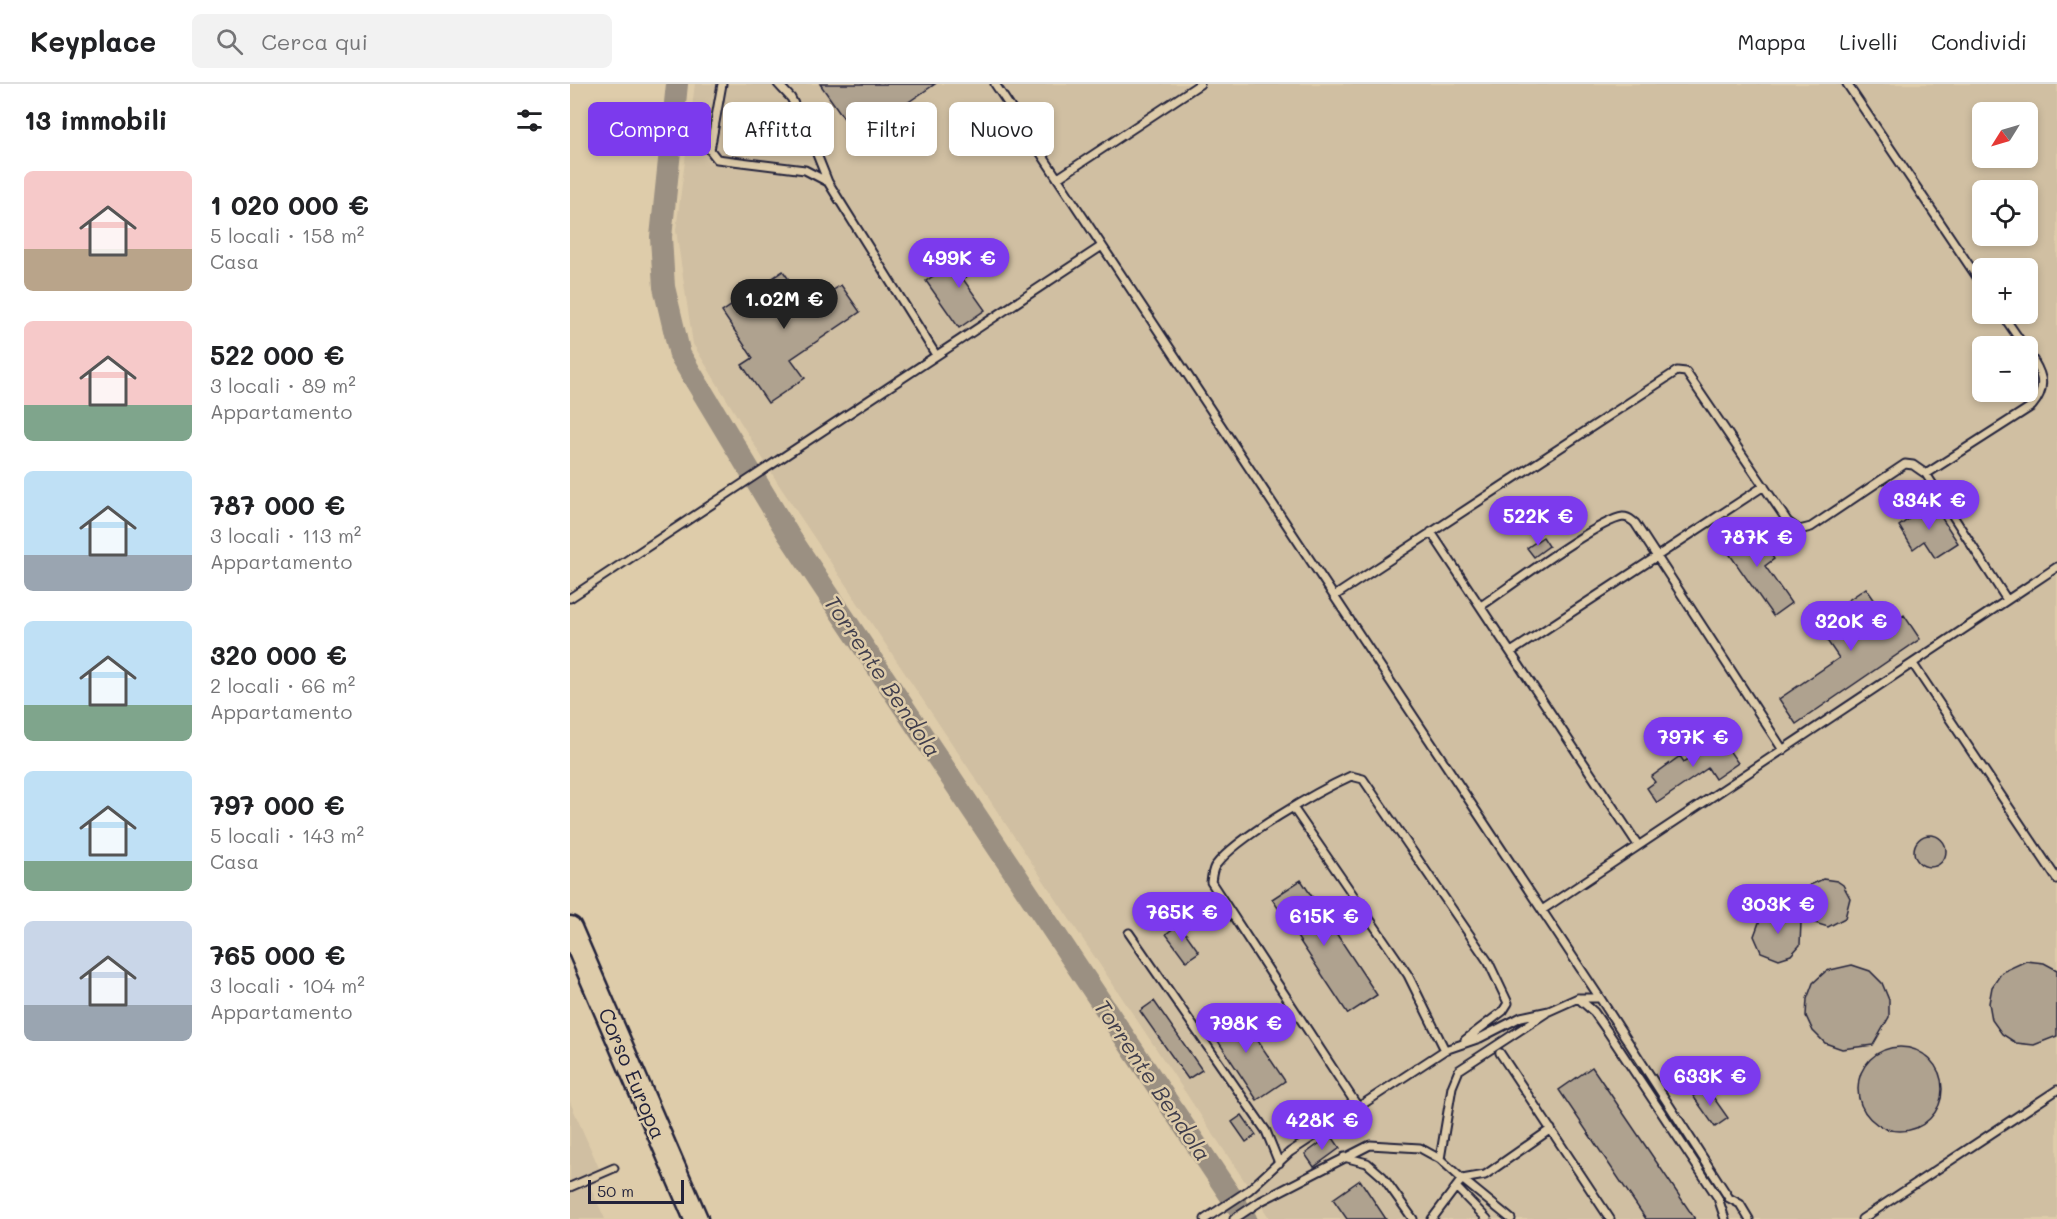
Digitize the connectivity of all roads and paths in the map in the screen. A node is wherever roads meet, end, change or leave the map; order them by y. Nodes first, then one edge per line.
1 (722, 84) edge
2 (778, 84) edge
3 (995, 84) edge
4 (1200, 84) edge
5 (1847, 84) edge
6 (1058, 178) junction
7 (828, 182) junction
8 (1102, 246) junction
9 (1972, 270) edge
10 (936, 355) junction
11 (2038, 367) edge
12 (2038, 398) edge
13 (2035, 402) edge
14 (1926, 474) junction
15 (1764, 486) junction
16 (1431, 532) junction
17 (1658, 557) junction
18 (2057, 567) edge
19 (1336, 596) junction
20 (570, 598) edge
21 (2007, 600) junction
22 (1481, 606) junction
23 (1512, 652) junction
24 (1913, 664) junction
25 (1783, 750) junction
26 (1294, 809) junction
27 (1638, 845) junction
28 (2057, 879) edge
29 (1542, 910) junction
30 (570, 928) edge
31 (1128, 933) dead end
32 (1578, 998) junction
33 (1600, 998) junction
34 (1549, 1011) junction
35 (1462, 1042) junction
36 (1445, 1050) junction
37 (1500, 1053) dead end
38 (2057, 1090) edge
39 (1358, 1107) junction
40 (1551, 1129) junction
41 (1344, 1157) junction
42 (1440, 1159) junction
43 (1279, 1163) junction
44 (614, 1168) dead end
45 (1462, 1179) junction
46 (570, 1187) edge
47 (1456, 1187) junction
48 (696, 1219) edge
49 (1206, 1219) edge
50 (1234, 1219) edge
51 (1413, 1219) edge
52 (1432, 1219) edge
53 (1487, 1219) edge
54 (1511, 1219) edge
55 (1610, 1219) edge
56 (1725, 1219) edge
57 (1749, 1219) edge
58 (1862, 1219) edge

1 - 7 lane
2 - 7 lane
3 - 6 lane
4 - 6 lane
5 - 9 lane
6 - 8 lane
7 - 10 lane
8 - 10 lane
8 - 19 lane
10 - 20 lane
11 - 12 lane
13 - 14 lane
14 - 15 lane
14 - 21 lane
15 - 16 lane
15 - 17 lane
16 - 19 lane
16 - 22 lane
17 - 22 lane
17 - 23 lane
17 - 25 lane
18 - 21 lane
19 - 29 lane
21 - 24 lane
22 - 23 lane
23 - 27 lane
24 - 25 lane
24 - 28 lane
25 - 27 lane
26 - 35 lane
26 - 36 lane
26 - 39 lane
27 - 29 lane
29 - 33 lane
30 - 48 main road, Corso Europa
31 - 43 lane
32 - 33 lane
32 - 34 lane
32 - 56 lane
33 - 57 lane
34 - 35 lane
34 - 42 lane
35 - 36 lane
36 - 39 lane
37 - 40 lane
38 - 58 lane
39 - 43 lane
40 - 45 lane
40 - 55 lane
41 - 42 lane
41 - 50 lane
41 - 51 lane
42 - 45 lane
43 - 49 lane
44 - 46 lane
45 - 47 lane
45 - 54 lane
47 - 52 lane
47 - 53 lane

